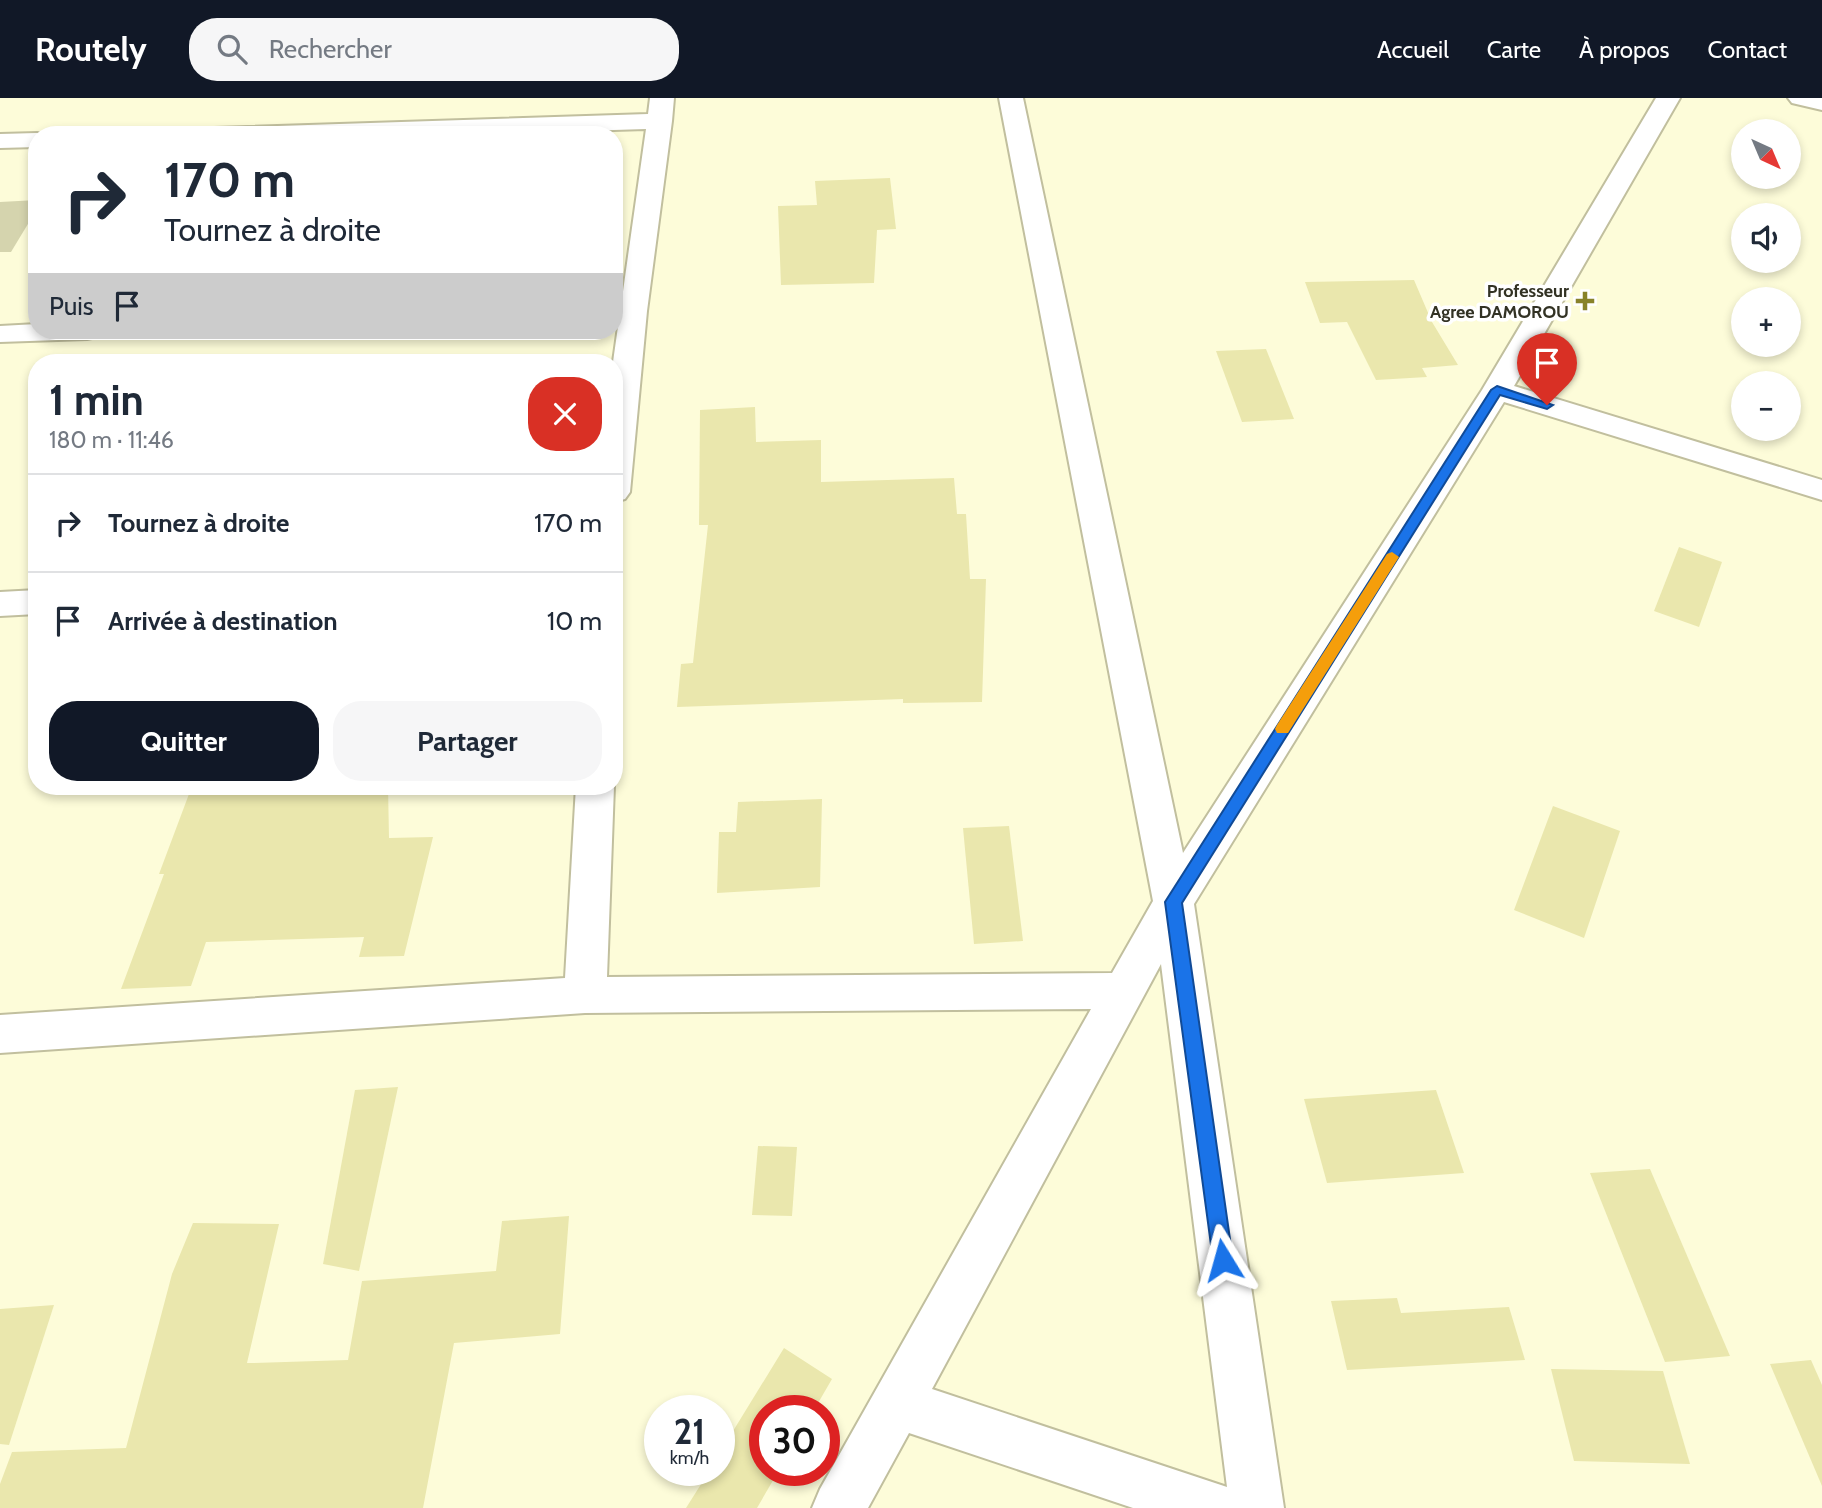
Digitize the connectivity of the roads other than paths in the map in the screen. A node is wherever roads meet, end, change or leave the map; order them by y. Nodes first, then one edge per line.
1 (1011, 98) edge
2 (1668, 98) edge
3 (1800, 98) edge
4 (1822, 103) edge
5 (661, 109) edge
6 (369, 126) edge
7 (28, 140) edge
8 (0, 141) edge
9 (623, 312) edge
10 (28, 333) edge
11 (0, 334) edge
12 (1497, 390) junction
13 (1822, 490) edge
14 (28, 602) edge
15 (0, 604) edge
16 (595, 795) edge
17 (1173, 902) junction
18 (1125, 991) junction
19 (585, 995) junction
20 (0, 1034) edge
21 (897, 1403) junction
22 (839, 1508) edge
23 (1214, 1508) edge
24 (1257, 1508) edge

1 - 17 street
2 - 12 street
3 - 4 street
5 - 6 street
5 - 9 street
7 - 8 street
10 - 11 street
12 - 13 street
12 - 17 street
14 - 15 street
16 - 19 street
17 - 18 street
17 - 24 street
18 - 19 street
18 - 21 street
19 - 20 street
21 - 22 street
21 - 23 street

